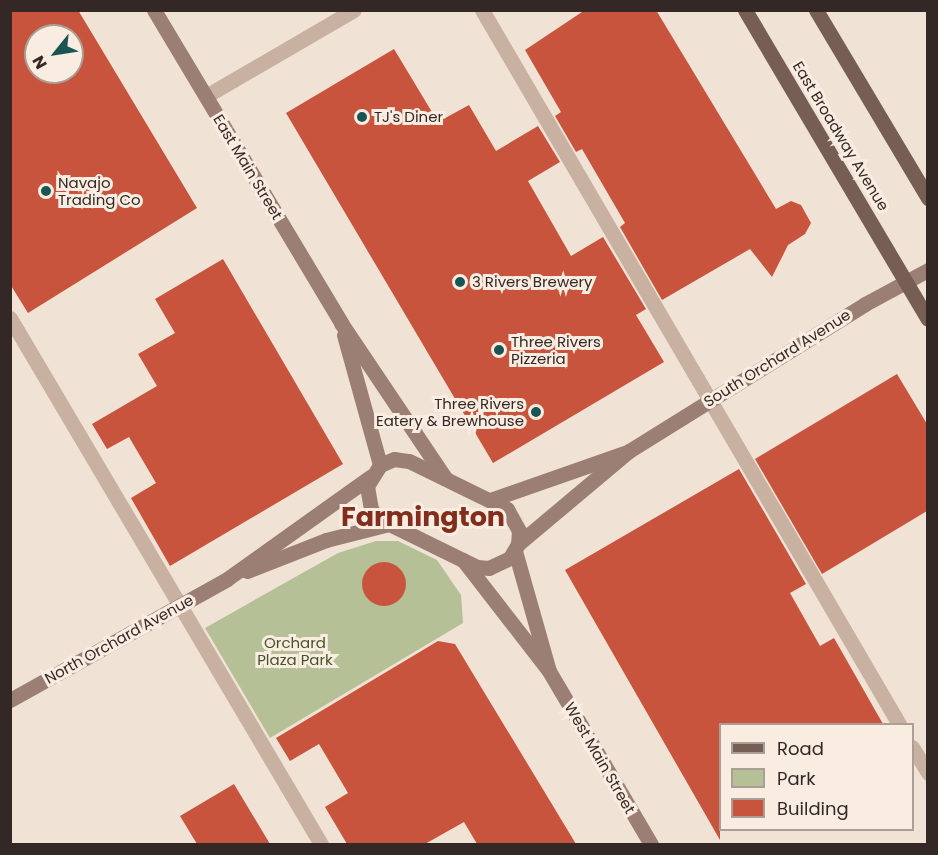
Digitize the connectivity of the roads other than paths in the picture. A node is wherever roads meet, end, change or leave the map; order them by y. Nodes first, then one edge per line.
1 (154, 10) edge
2 (354, 10) edge
3 (482, 10) edge
4 (745, 10) edge
5 (816, 10) edge
6 (206, 96) junction
7 (927, 198) edge
8 (927, 270) edge
9 (905, 281) junction
10 (10, 318) edge
11 (927, 319) edge
12 (341, 323) junction
13 (709, 400) junction
14 (629, 451) junction
15 (380, 465) junction
16 (370, 477) junction
17 (445, 478) junction
18 (490, 500) junction
19 (389, 524) junction
20 (517, 547) junction
21 (462, 559) junction
22 (227, 579) junction
23 (179, 606) junction
24 (549, 670) junction
25 (10, 700) edge
26 (898, 723) edge
27 (914, 750) edge
28 (927, 772) edge
29 (321, 844) edge
30 (651, 844) edge

1 - 6 main road, East Main Street
2 - 6 street
3 - 13 street
4 - 9 main road, East Broadway Avenue
5 - 7 main road
6 - 12 main road, East Main Street
8 - 9 main road, South Orchard Avenue
9 - 11 main road, East Broadway Avenue
9 - 13 main road, South Orchard Avenue
10 - 23 street
12 - 15 main road, East Main Street
12 - 17 main road, East Main Street
13 - 14 main road, South Orchard Avenue
13 - 26 street
14 - 18 main road, South Orchard Avenue
14 - 20 main road, South Orchard Avenue
15 - 16 main road, North Orchard Avenue
15 - 17 main road, West Main Street
16 - 19 main road
16 - 22 main road, North Orchard Avenue
17 - 18 main road, West Main Street
18 - 20 main road, West Main Street
19 - 21 main road
19 - 22 main road, North Orchard Avenue
20 - 21 main road, South Orchard Avenue
20 - 24 main road, West Main Street
21 - 24 main road, West Main Street
22 - 23 main road, North Orchard Avenue
23 - 25 main road, North Orchard Avenue
23 - 29 street
24 - 30 main road, West Main Street
27 - 28 street

